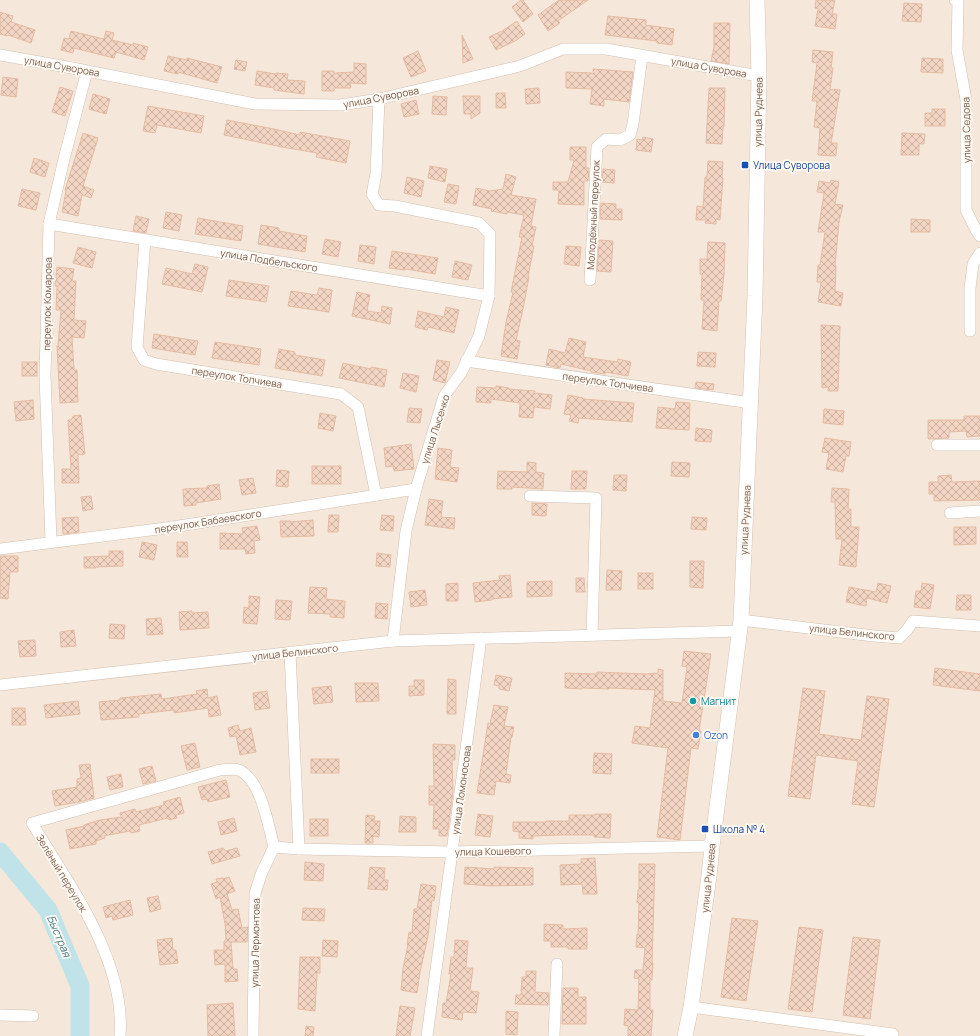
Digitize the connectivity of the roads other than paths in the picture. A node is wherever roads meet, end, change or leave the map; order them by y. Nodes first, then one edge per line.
1 (757, 0) edge
2 (955, 0) edge
3 (642, 56) junction
4 (1, 58) edge
5 (87, 71) junction
6 (759, 76) junction
7 (379, 99) junction
8 (49, 224) junction
9 (980, 236) edge
10 (145, 240) junction
11 (980, 253) edge
12 (590, 280) dead end
13 (489, 296) junction
14 (970, 331) dead end
15 (466, 361) junction
16 (751, 403) junction
17 (980, 444) edge
18 (937, 445) dead end
19 (416, 489) junction
20 (376, 495) junction
21 (530, 496) dead end
22 (980, 512) edge
23 (950, 513) dead end
24 (51, 542) junction
25 (0, 549) edge
26 (740, 625) junction
27 (980, 626) edge
28 (592, 635) junction
29 (481, 638) junction
30 (393, 641) junction
31 (290, 652) junction
32 (0, 685) edge
33 (712, 846) junction
34 (274, 847) junction
35 (299, 849) junction
36 (452, 852) junction
37 (557, 964) dead end
38 (691, 1008) junction
39 (0, 1015) edge
40 (32, 1016) dead end
41 (825, 1030) edge
42 (893, 1034) dead end
43 (120, 1036) edge
44 (254, 1036) edge
45 (427, 1036) edge
46 (554, 1036) edge
47 (685, 1036) edge

1 - 6 street, улица Руднева
2 - 9 street, улица Седова
3 - 6 street, улица Суворова
3 - 7 street, улица Суворова
3 - 12 street, Молодёжный переулок
4 - 5 street, улица Суворова
5 - 7 street, улица Суворова
5 - 8 street, переулок Комарова
6 - 16 street, улица Руднева
7 - 13 street, улица Лысенко
8 - 10 street, улица Подбельского
8 - 24 street, переулок Комарова
10 - 13 street, улица Подбельского
10 - 20 street, переулок Топчиева
11 - 14 street
13 - 15 street, улица Лысенко
15 - 16 street, переулок Топчиева
15 - 19 street, улица Лысенко
16 - 26 street, улица Руднева
17 - 18 street
19 - 20 street, переулок Бабаевского
19 - 30 street, улица Лысенко
20 - 24 street, переулок Бабаевского
21 - 28 street
22 - 23 street
24 - 25 street, переулок Бабаевского
26 - 27 street, улица Белинского
26 - 28 street, улица Белинского
26 - 33 street, улица Руднева
28 - 29 street, улица Белинского
29 - 30 street, улица Белинского
29 - 36 street, улица Ломоносова
30 - 31 street, улица Белинского
31 - 32 street, улица Белинского
31 - 35 street
33 - 36 street, улица Кошевого
33 - 38 street, улица Руднева
34 - 35 street, улица Кошевого
34 - 43 street, Зелёный переулок
34 - 44 street, улица Лермонтова
35 - 36 street, улица Кошевого
36 - 45 street, улица Ломоносова
37 - 46 street
38 - 41 street
38 - 47 street, улица Руднева
39 - 40 street
41 - 42 street

